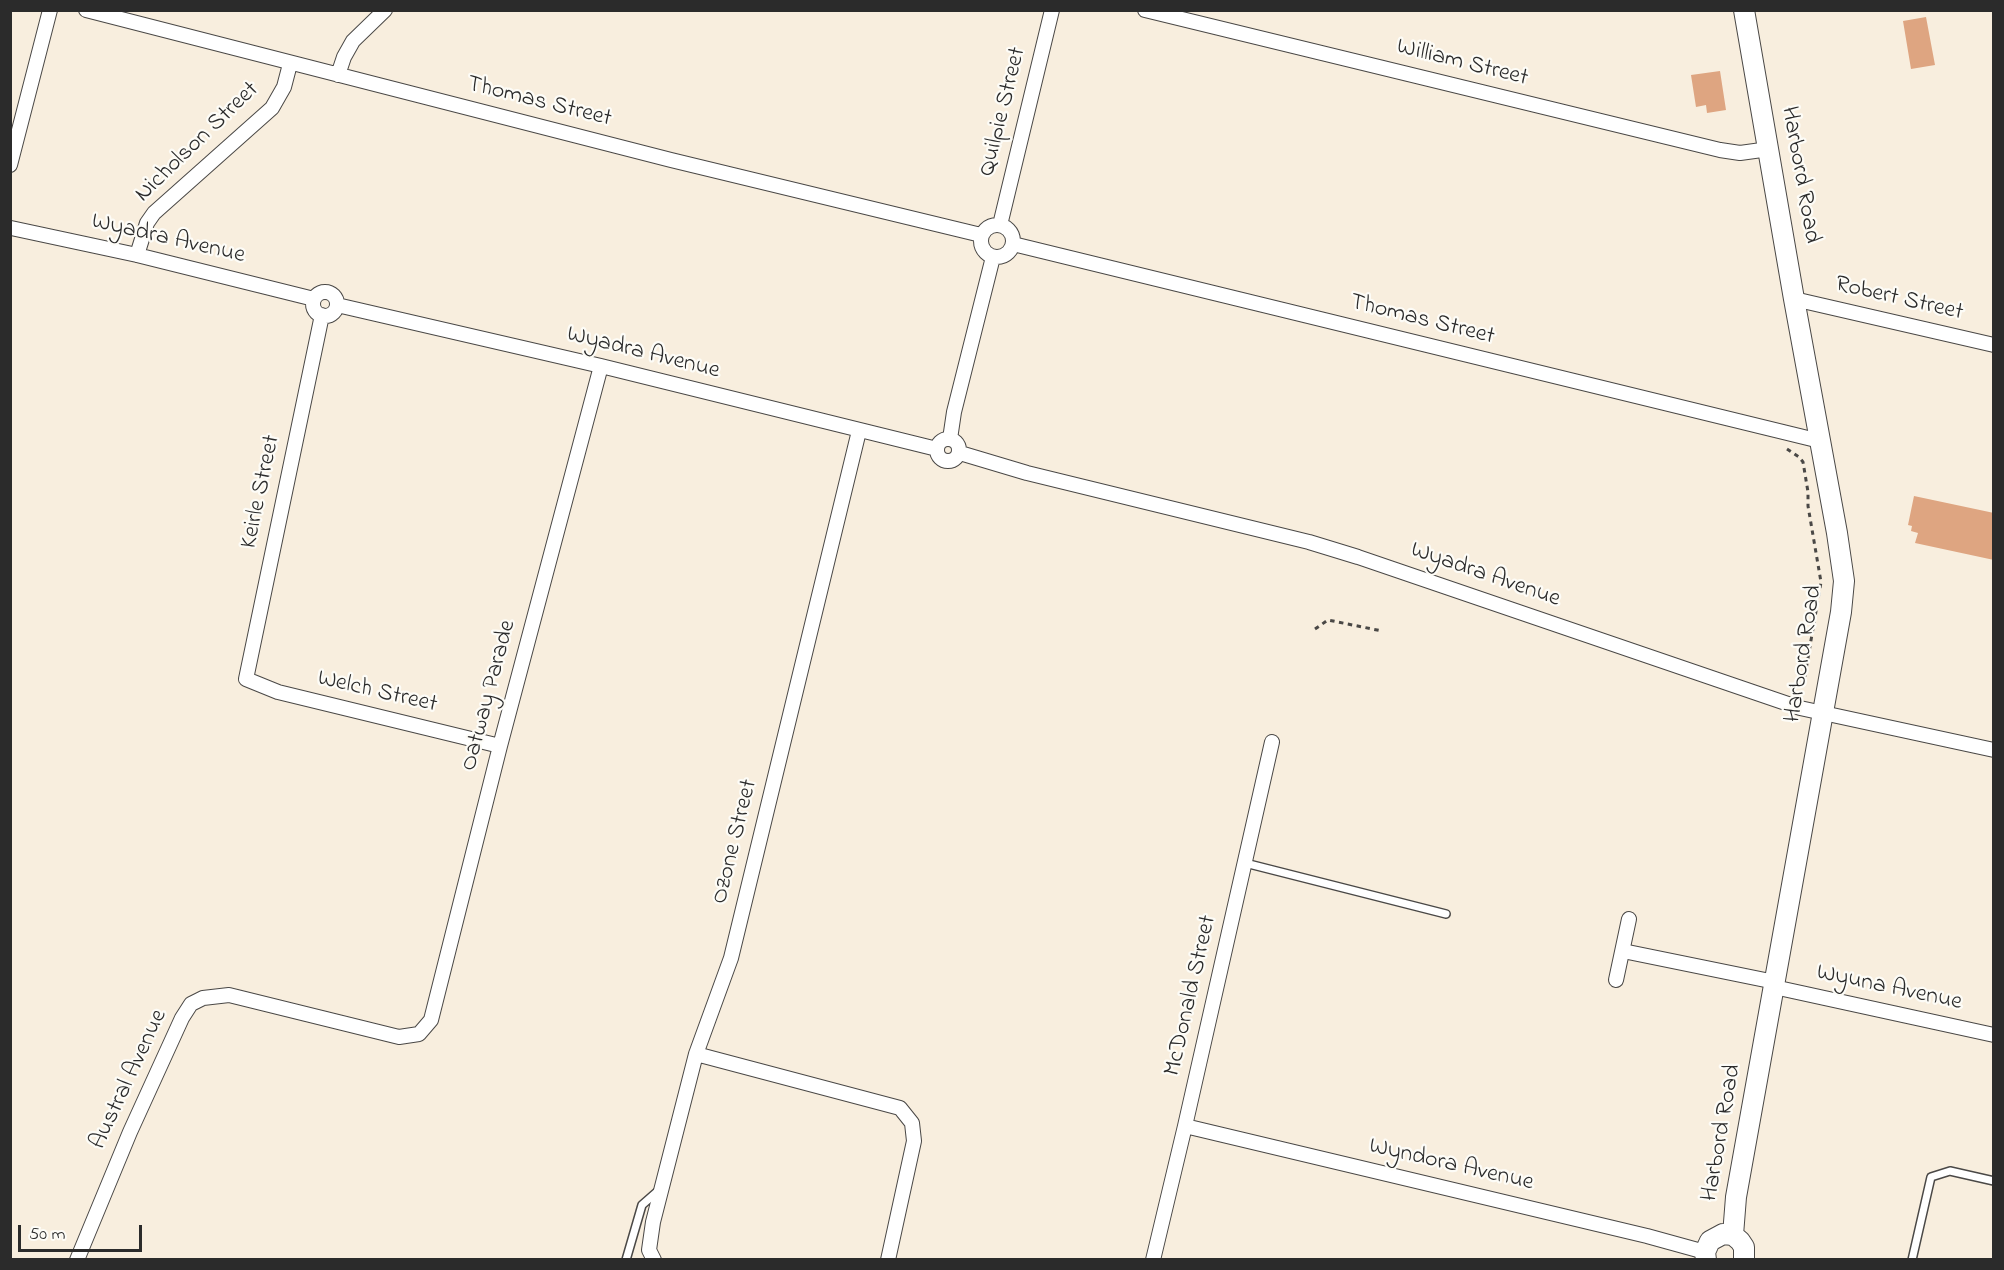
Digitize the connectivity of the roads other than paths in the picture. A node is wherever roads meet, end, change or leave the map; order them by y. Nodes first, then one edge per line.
1 (50, 10) edge
2 (86, 10) edge
3 (385, 10) edge
4 (1052, 10) edge
5 (1145, 10) edge
6 (1744, 10) edge
7 (291, 64) junction
8 (338, 75) junction
9 (1769, 148) junction
10 (10, 165) edge
11 (10, 218) edge
12 (1000, 225) junction
13 (11, 228) edge
14 (981, 235) junction
15 (1013, 244) junction
16 (137, 255) junction
17 (993, 257) junction
18 (314, 299) junction
19 (1794, 299) junction
20 (337, 305) junction
21 (322, 315) junction
22 (1994, 345) edge
23 (601, 366) junction
24 (859, 431) junction
25 (950, 439) junction
26 (1820, 441) junction
27 (937, 449) junction
28 (960, 453) junction
29 (246, 679) joint
30 (1821, 712) junction
31 (1272, 742) dead end
32 (500, 746) junction
33 (1994, 750) edge
34 (1245, 863) junction
35 (1446, 914) dead end
36 (1629, 919) dead end
37 (1623, 951) junction
38 (1616, 980) dead end
39 (1774, 984) junction
40 (419, 1034) joint
41 (1994, 1035) edge
42 (696, 1054) junction
43 (1185, 1126) junction
44 (1994, 1181) edge
45 (662, 1187) junction
46 (1733, 1235) junction
47 (1706, 1256) edge
48 (1744, 1259) edge
49 (77, 1260) edge
50 (626, 1260) edge
51 (654, 1260) edge
52 (888, 1260) edge
53 (1153, 1260) edge
54 (1912, 1260) edge

1 - 10 street
2 - 7 street, Thomas Street
3 - 8 street
4 - 12 street, Quilpie Street
5 - 9 street, William Street
6 - 9 main road, Harbord Road
7 - 8 street, Thomas Street
7 - 16 street, Nicholson Street
8 - 14 street, Thomas Street
9 - 19 main road, Harbord Road
11 - 13 street
12 - 14 street
12 - 15 street
13 - 16 street, Wyadra Avenue
14 - 17 street
15 - 17 street
15 - 26 street, Thomas Street
16 - 18 street, Wyadra Avenue
17 - 25 street
18 - 20 street
18 - 21 street
19 - 22 street, Robert Street
19 - 26 main road, Harbord Road
20 - 21 street
20 - 23 street, Wyadra Avenue
21 - 29 street, Keirle Street
23 - 24 street, Wyadra Avenue
23 - 32 street, Oatway Parade
24 - 27 street, Wyadra Avenue
24 - 42 street, Ozone Street
25 - 27 street
25 - 28 street
26 - 30 main road, Harbord Road
27 - 28 street
28 - 30 street, Wyadra Avenue
29 - 32 street, Welch Street
30 - 33 street, Wyadra Avenue
30 - 39 main road, Harbord Road
31 - 34 street, McDonald Street
32 - 40 street, Oatway Parade
34 - 35 lane
34 - 43 street, McDonald Street
36 - 37 street
37 - 38 street
37 - 39 street, Wyuna Avenue
39 - 41 street, Wyuna Avenue
39 - 46 main road, Harbord Road
40 - 49 street, Austral Avenue
42 - 45 street, Ozone Street
42 - 52 street
43 - 47 street, Wyndora Avenue
43 - 53 street, McDonald Street
44 - 54 lane
45 - 50 lane
45 - 51 street, Ozone Street
46 - 47 main road
46 - 48 main road

